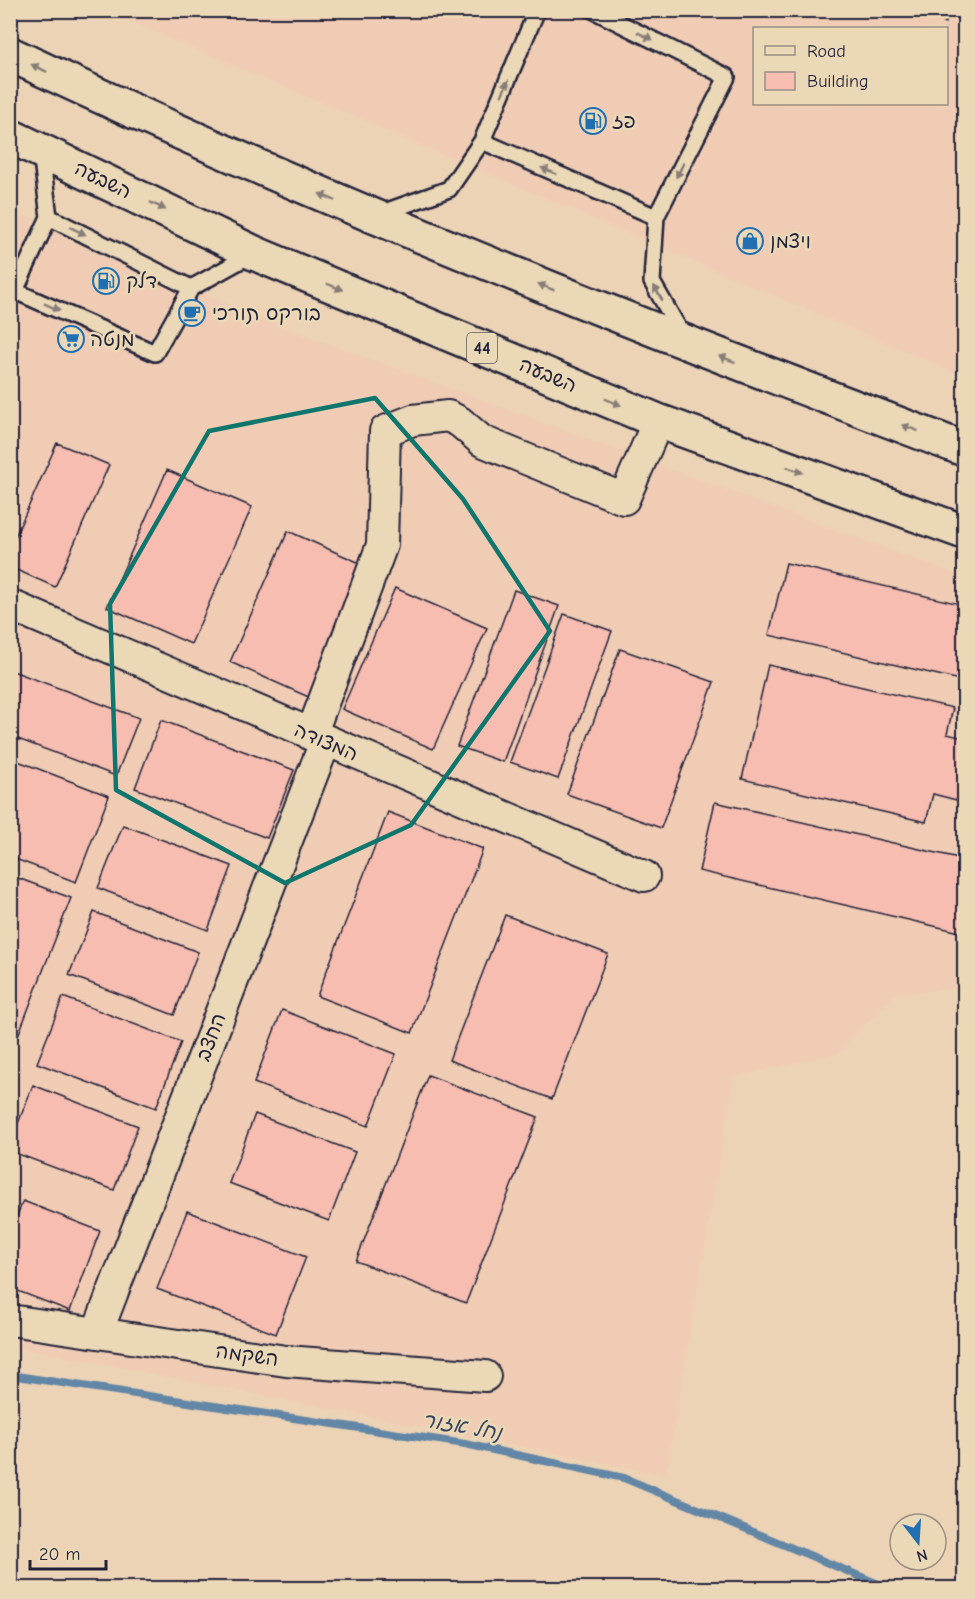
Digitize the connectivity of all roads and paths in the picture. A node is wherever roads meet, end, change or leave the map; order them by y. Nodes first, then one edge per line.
1 (537, 10) edge
2 (593, 10) edge
3 (944, 10) edge
4 (945, 27) edge
5 (10, 54) edge
6 (10, 136) edge
7 (482, 141) junction
8 (40, 149) junction
9 (49, 217) junction
10 (372, 217) junction
11 (656, 217) junction
12 (254, 253) junction
13 (191, 288) junction
14 (13, 291) edge
15 (688, 344) junction
16 (658, 421) junction
17 (964, 449) edge
18 (964, 532) edge
19 (10, 604) edge
20 (318, 738) junction
21 (644, 876) dead end
22 (10, 1320) edge
23 (97, 1333) junction
24 (485, 1376) dead end

7 -> 1 lane
2 -> 11 lane
3 - 4 path
10 -> 5 highway
6 - 8 highway, השבעה / 44
7 - 10 lane
11 -> 7 lane
8 - 9 lane
8 -> 12 highway, השבעה / 44
9 -> 13 lane
9 - 14 lane
15 -> 10 highway
15 -> 11 lane
12 - 13 lane
12 -> 16 highway, השבעה / 44
14 -> 13 lane
17 -> 15 highway
16 -> 18 highway, השבעה / 44
16 - 20 street, החצב
19 - 20 street, המצודה
20 - 21 street, המצודה
20 - 23 street, החצב
22 - 23 street, השקמה
23 - 24 street, השקמה

